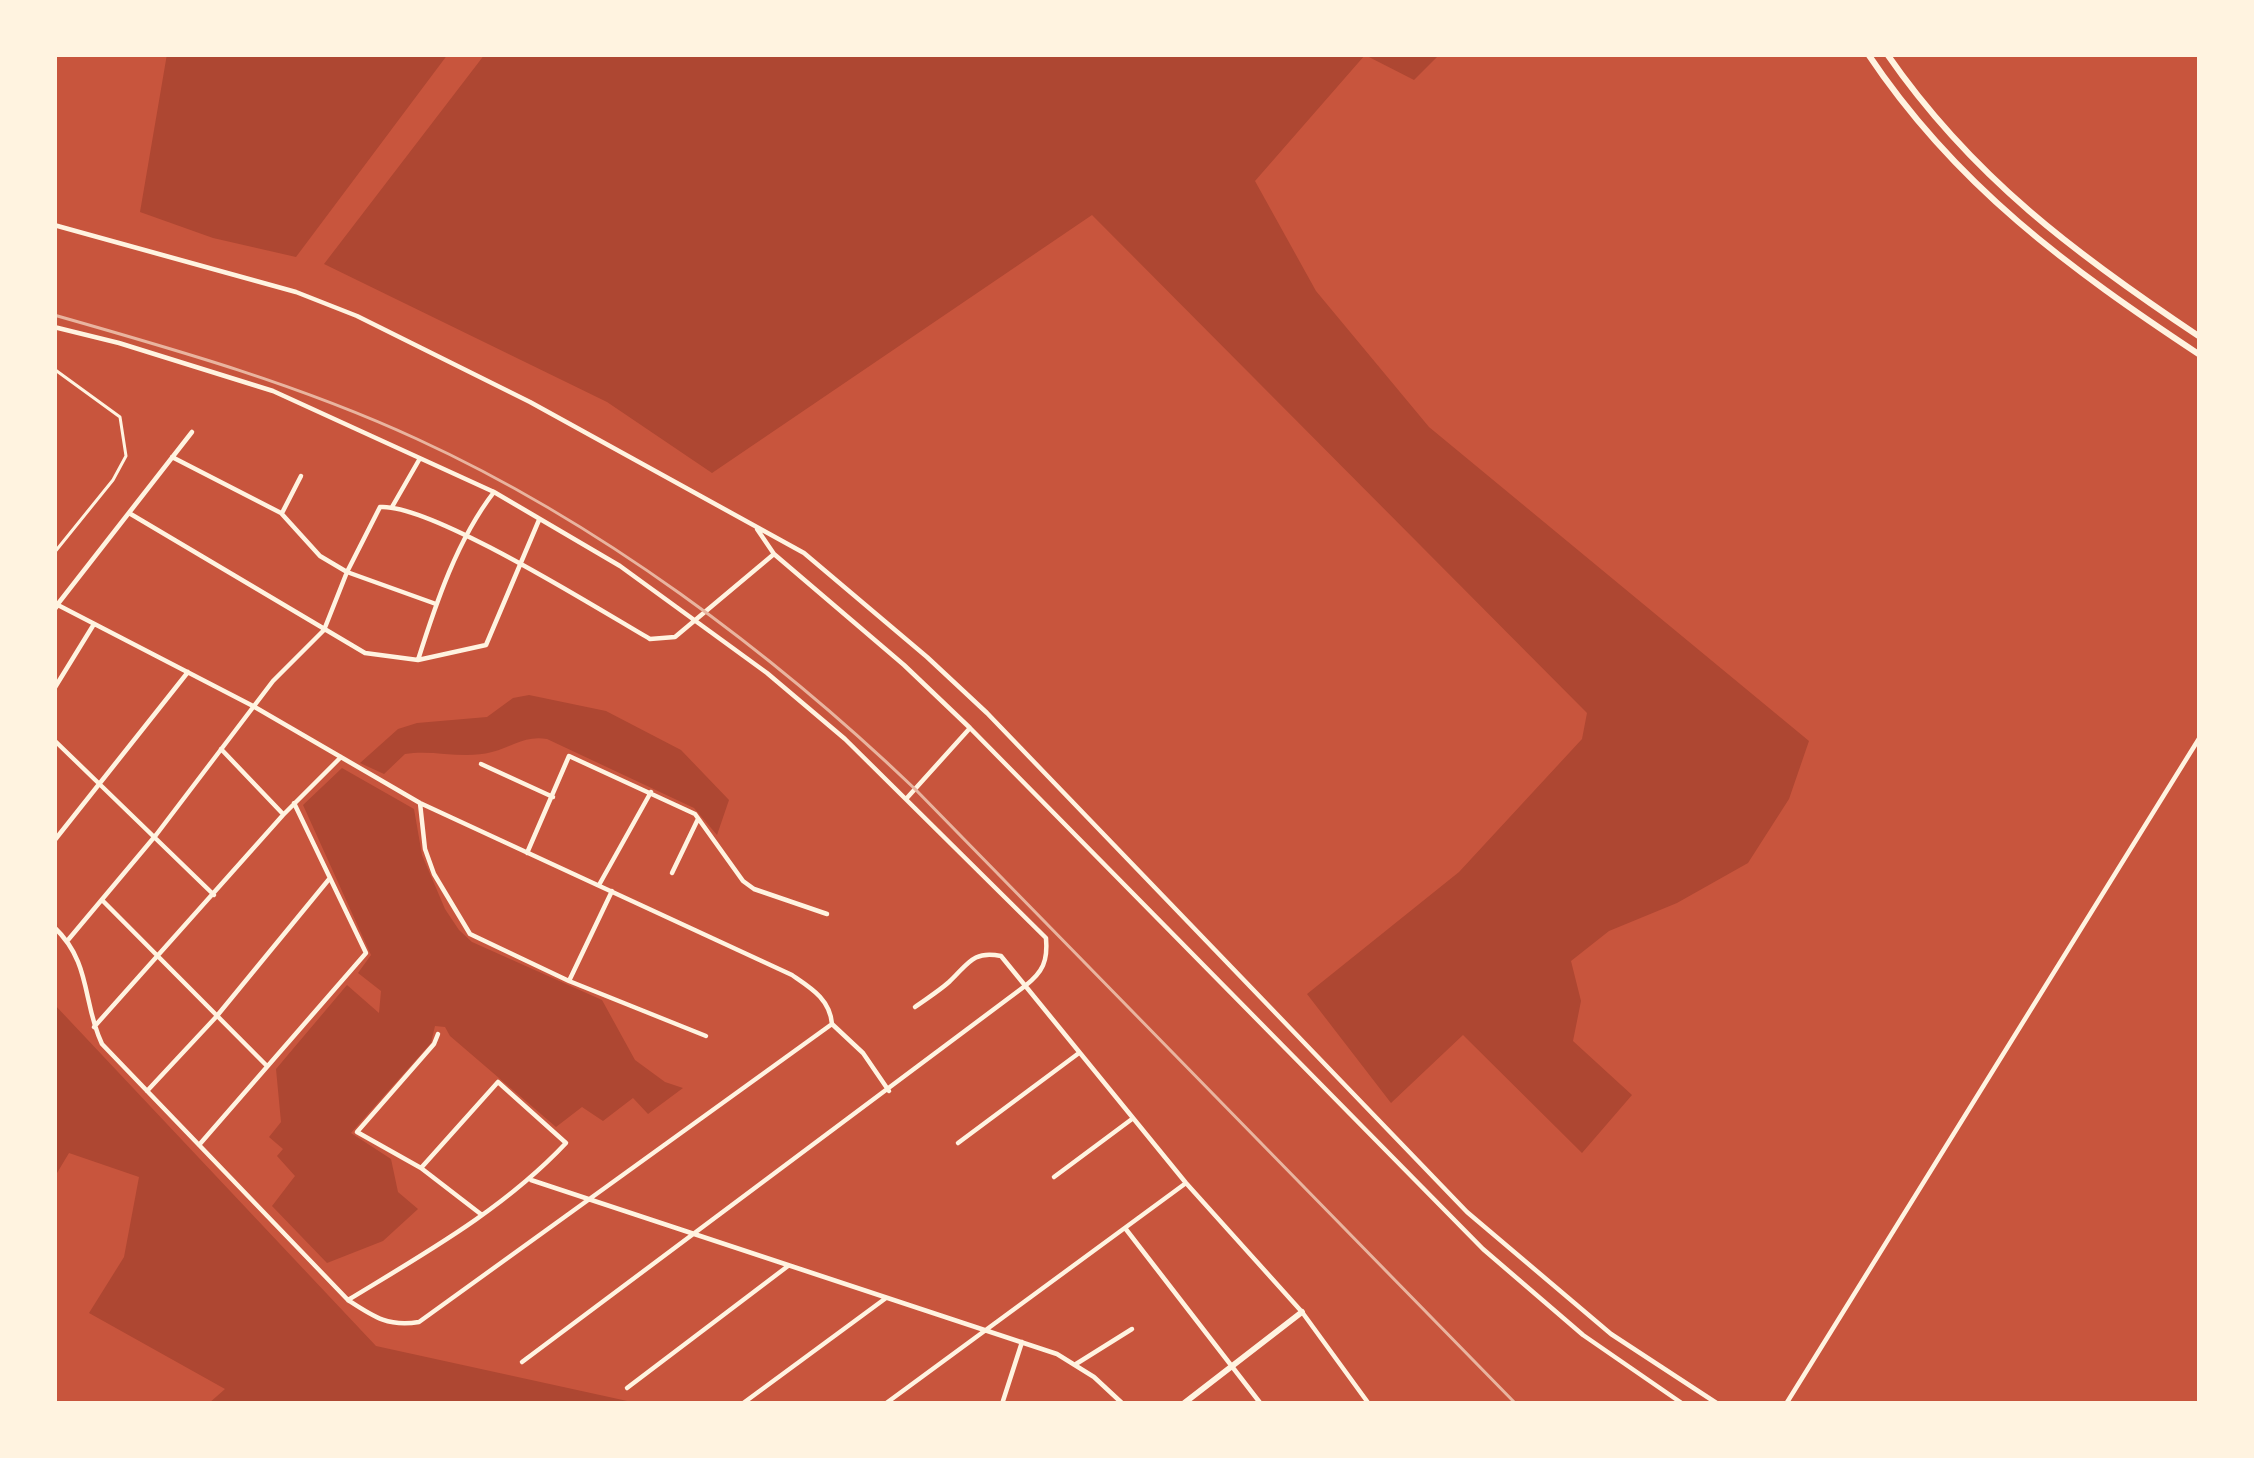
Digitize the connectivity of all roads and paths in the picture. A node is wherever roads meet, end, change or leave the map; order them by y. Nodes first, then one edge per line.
1 (1868, 54) edge
2 (1887, 54) edge
3 (54, 225) edge
4 (54, 327) edge
5 (2200, 337) edge
6 (2200, 355) edge
7 (54, 369) edge
8 (192, 432) dead end
9 (172, 457) junction
10 (420, 459) junction
11 (301, 476) dead end
12 (494, 492) junction
13 (392, 507) junction
14 (129, 513) junction
15 (281, 513) junction
16 (539, 519) junction
17 (754, 525) junction
18 (468, 537) junction
19 (54, 554) edge
20 (774, 554) junction
21 (522, 566) junction
22 (347, 572) junction
23 (436, 604) junction
24 (55, 606) edge
25 (694, 619) junction
26 (94, 624) junction
27 (325, 629) junction
28 (418, 660) junction
29 (188, 673) junction
30 (54, 689) edge
31 (253, 706) junction
32 (970, 728) junction
33 (2200, 737) edge
34 (54, 740) edge
35 (221, 749) junction
36 (341, 757) junction
37 (481, 764) dead end
38 (98, 781) junction
39 (651, 792) junction
40 (553, 796) junction
41 (906, 799) junction
42 (294, 803) junction
43 (420, 803) junction
44 (283, 814) junction
45 (698, 819) junction
46 (156, 835) junction
47 (54, 841) edge
48 (527, 853) junction
49 (672, 873) dead end
50 (330, 878) junction
51 (598, 885) junction
52 (613, 891) junction
53 (214, 895) junction
54 (103, 901) junction
55 (827, 914) dead end
56 (54, 927) edge
57 (68, 940) junction
58 (157, 958) junction
59 (569, 981) junction
60 (1025, 986) junction
61 (1258, 996) junction
62 (1245, 1006) junction
63 (915, 1007) dead end
64 (216, 1017) junction
65 (832, 1024) junction
66 (94, 1027) junction
67 (1294, 1033) junction
68 (438, 1034) dead end
69 (706, 1036) dead end
70 (1282, 1044) junction
71 (1079, 1053) junction
72 (266, 1066) junction
73 (147, 1090) junction
74 (889, 1091) junction
75 (1132, 1119) junction
76 (958, 1144) dead end
77 (199, 1145) junction
78 (422, 1168) junction
79 (1054, 1177) dead end
80 (532, 1180) junction
81 (1186, 1184) junction
82 (588, 1200) junction
83 (1467, 1212) junction
84 (482, 1215) junction
85 (1456, 1223) junction
86 (1125, 1228) junction
87 (690, 1234) junction
88 (1495, 1237) junction
89 (1484, 1249) junction
90 (788, 1266) junction
91 (1546, 1282) junction
92 (1536, 1297) junction
93 (886, 1298) junction
94 (348, 1300) junction
95 (1302, 1312) junction
96 (986, 1328) junction
97 (1132, 1329) dead end
98 (1022, 1342) junction
99 (1633, 1350) junction
100 (522, 1362) dead end
101 (1076, 1364) junction
102 (1623, 1364) junction
103 (1233, 1365) junction
104 (627, 1388) dead end
105 (742, 1404) edge
106 (885, 1404) edge
107 (1002, 1404) edge
108 (1123, 1404) edge
109 (1183, 1404) edge
110 (1261, 1404) edge
111 (1370, 1404) edge
112 (1684, 1404) edge
113 (1718, 1404) edge
114 (1786, 1404) edge

1 - 6 street
2 - 5 street
3 - 17 street
4 - 10 street
7 - 19 path
8 - 9 street
9 - 14 street
9 - 15 street
10 - 12 street
10 - 13 street
11 - 15 street
12 - 16 street
12 - 18 street
13 - 18 street
13 - 22 street
14 - 24 street
14 - 27 street
15 - 22 street
16 - 21 street
16 - 25 street
17 - 20 street
17 - 61 street
18 - 21 street
18 - 23 street
20 - 25 street
20 - 32 street
21 - 25 street
21 - 28 street
22 - 23 street
22 - 27 street
23 - 28 street
24 - 26 street
25 - 41 street
26 - 29 street
26 - 30 street
27 - 28 street
27 - 31 street
29 - 31 street
29 - 38 street
31 - 35 street
31 - 36 street
32 - 41 street
32 - 62 street
33 - 114 street
34 - 38 street
35 - 44 street
35 - 46 street
36 - 42 street
36 - 43 street
37 - 40 street
38 - 46 street
38 - 47 street
39 - 40 street
39 - 45 street
39 - 51 street
40 - 48 street
41 - 60 street
42 - 44 street
42 - 50 street
43 - 48 street
43 - 59 street
44 - 53 street
45 - 49 street
45 - 55 street
46 - 53 street
46 - 54 street
48 - 51 street
50 - 64 street
50 - 72 street
51 - 52 street
52 - 59 street
52 - 65 street
53 - 58 street
54 - 57 street
54 - 58 street
56 - 57 street
57 - 66 street
58 - 64 street
58 - 66 street
59 - 69 street
60 - 63 street
60 - 71 street
60 - 74 street
61 - 62 street
61 - 67 street
62 - 70 street
64 - 72 street
64 - 73 street
65 - 74 street
65 - 82 street
66 - 73 street
67 - 70 street
67 - 83 street
68 - 78 street
70 - 85 street
71 - 75 street
71 - 76 street
72 - 77 street
73 - 77 street
74 - 87 street
75 - 79 street
75 - 81 street
77 - 94 street
78 - 80 street
78 - 84 street
80 - 82 street
80 - 84 street
81 - 86 street
81 - 95 street
82 - 87 street
82 - 94 street
83 - 85 street
83 - 88 street
84 - 94 street
85 - 89 street
86 - 96 street
86 - 103 street
87 - 90 street
87 - 100 street
88 - 89 street
88 - 91 street
89 - 92 street
90 - 93 street
90 - 104 street
91 - 92 street
91 - 99 street
92 - 102 street
93 - 96 street
93 - 105 street
95 - 103 street
95 - 111 street
96 - 98 street
96 - 106 street
97 - 101 street
98 - 101 street
98 - 107 street
99 - 102 street
99 - 113 street
101 - 108 street
102 - 112 street
103 - 109 street
103 - 110 street

